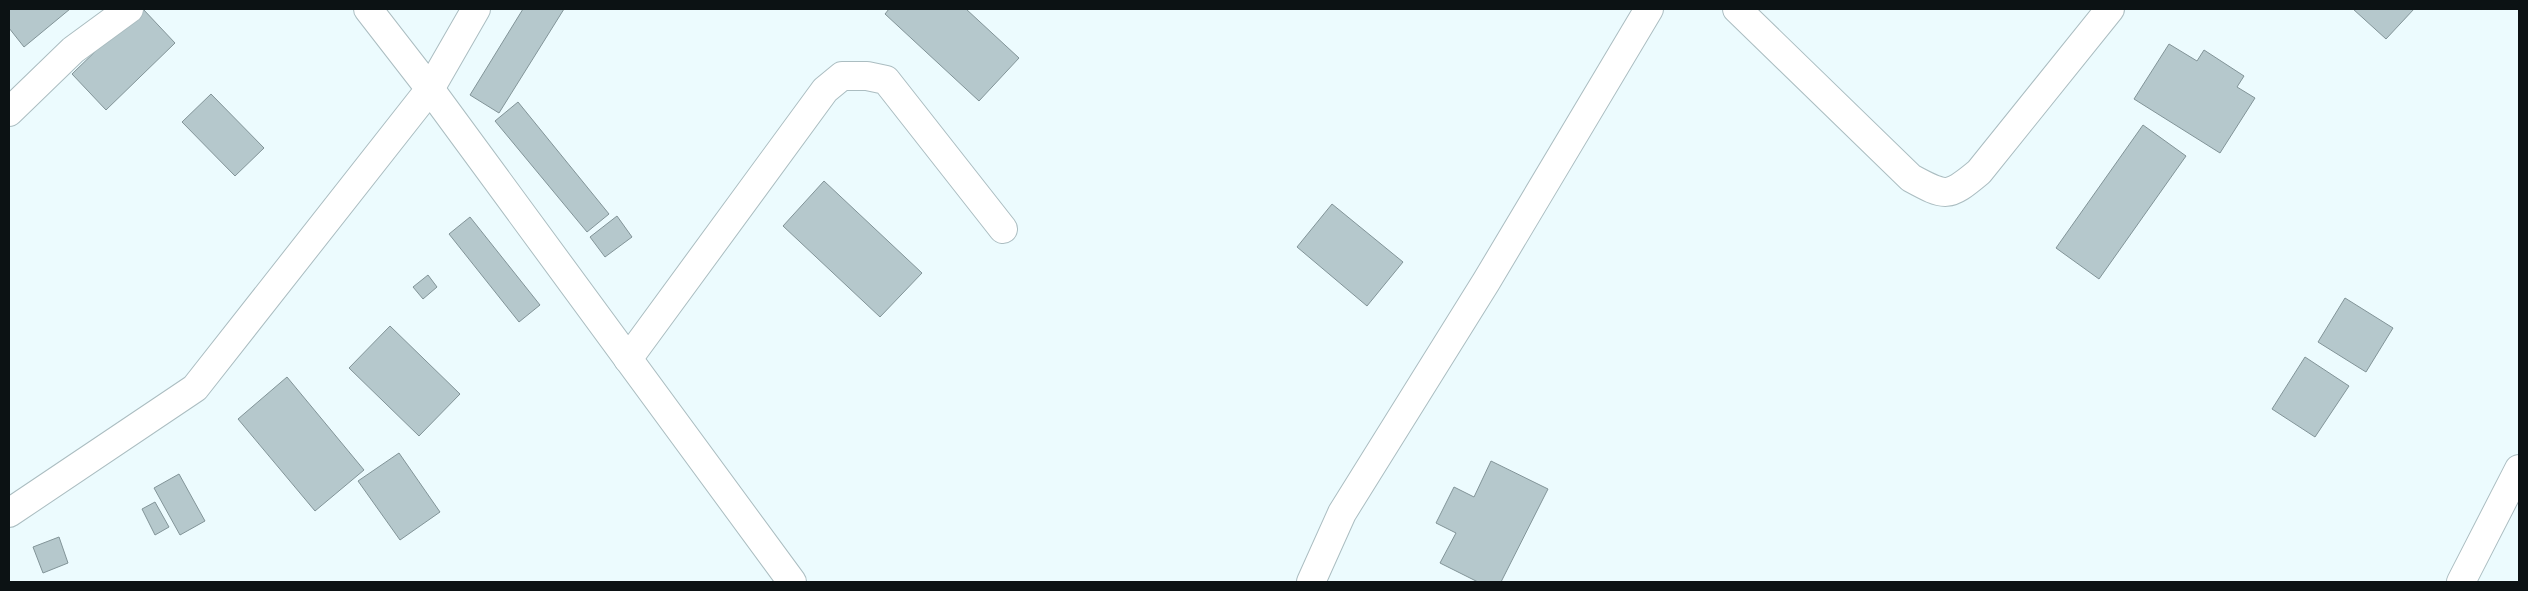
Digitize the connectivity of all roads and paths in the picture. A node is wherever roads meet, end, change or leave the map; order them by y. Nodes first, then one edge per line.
1 (129, 9) edge
2 (368, 9) edge
3 (476, 9) edge
4 (1649, 9) edge
5 (1737, 9) edge
6 (2110, 9) edge
7 (430, 89) junction
8 (9, 112) edge
9 (1003, 229) dead end
10 (628, 360) junction
11 (2519, 469) edge
12 (9, 513) edge
13 (792, 582) edge
14 (1310, 582) edge
15 (2460, 582) edge

1 - 8 street
2 - 7 street
3 - 7 street
4 - 14 street
5 - 6 street
7 - 10 street
7 - 12 street
9 - 10 street
10 - 13 street
11 - 15 street

